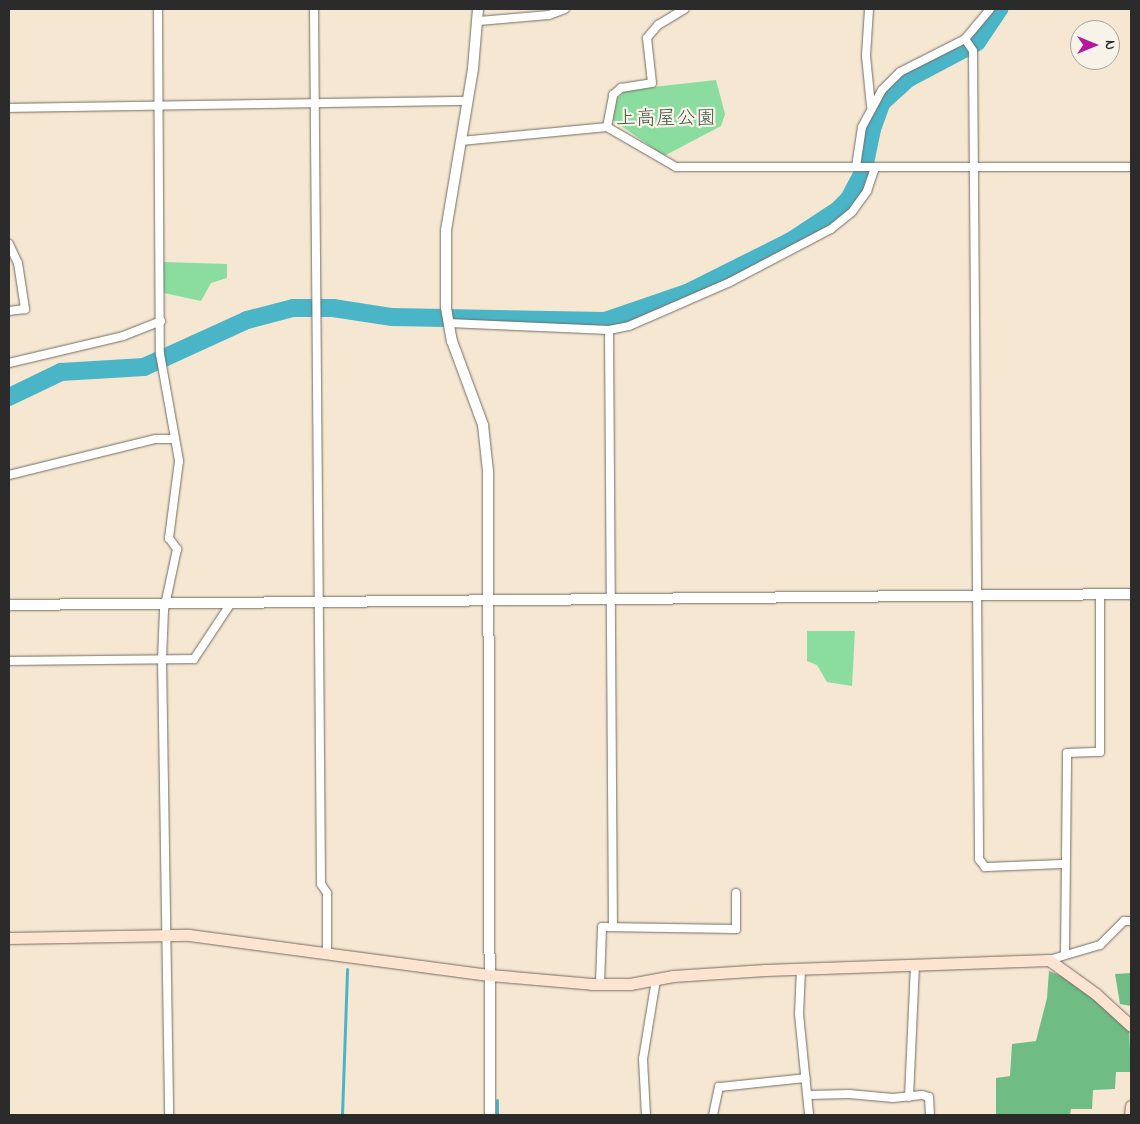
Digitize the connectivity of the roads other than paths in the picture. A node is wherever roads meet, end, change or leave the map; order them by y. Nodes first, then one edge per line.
1 (158, 9) edge
2 (314, 9) edge
3 (478, 9) edge
4 (565, 9) edge
5 (685, 9) edge
6 (869, 9) edge
7 (990, 9) edge
8 (479, 21) junction
9 (966, 40) junction
10 (467, 101) junction
11 (315, 103) junction
12 (871, 106) junction
13 (159, 107) junction
14 (9, 108) edge
15 (607, 127) junction
16 (461, 141) junction
17 (974, 166) junction
18 (856, 167) junction
19 (1131, 167) edge
20 (875, 168) junction
21 (9, 244) edge
22 (9, 311) edge
23 (161, 321) junction
24 (448, 323) junction
25 (609, 330) junction
26 (9, 363) edge
27 (175, 439) junction
28 (9, 475) edge
29 (1100, 594) junction
30 (1131, 594) edge
31 (979, 595) junction
32 (611, 598) junction
33 (489, 599) junction
34 (319, 602) junction
35 (166, 603) junction
36 (231, 603) junction
37 (9, 605) edge
38 (162, 659) junction
39 (9, 661) edge
40 (1064, 864) junction
41 (736, 893) dead end
42 (1131, 921) edge
43 (613, 927) junction
44 (166, 935) junction
45 (9, 938) edge
46 (328, 952) junction
47 (1065, 954) junction
48 (1048, 960) junction
49 (915, 966) junction
50 (800, 969) junction
51 (490, 975) junction
52 (656, 980) junction
53 (600, 984) junction
54 (1131, 1026) edge
55 (806, 1078) junction
56 (808, 1095) junction
57 (909, 1097) junction
58 (1131, 1106) edge
59 (169, 1115) edge
60 (490, 1115) edge
61 (646, 1115) edge
62 (712, 1115) edge
63 (809, 1115) edge
64 (930, 1115) edge
65 (1130, 1115) edge

1 - 13 street
2 - 11 street
3 - 8 street
4 - 8 street
5 - 15 street
6 - 12 street
7 - 9 street
8 - 10 street
9 - 12 street
9 - 17 street
10 - 11 street
10 - 16 street
11 - 13 street
11 - 34 street
12 - 18 street
13 - 14 street
13 - 23 street
15 - 16 street
15 - 18 street
16 - 24 street
17 - 19 street
17 - 20 street
17 - 31 street
18 - 20 street
20 - 25 street
21 - 22 street
23 - 26 street
23 - 27 street
24 - 25 street
24 - 33 street
25 - 32 street
27 - 28 street
27 - 35 street
29 - 30 street
29 - 31 street
29 - 40 street
31 - 32 street
31 - 40 street
32 - 33 street
32 - 43 street
33 - 34 street
33 - 51 street
34 - 36 street
34 - 46 street
35 - 36 street
35 - 37 street
35 - 38 street
36 - 38 street
38 - 39 street
38 - 44 street
40 - 47 street
41 - 43 street
42 - 47 street
43 - 53 street
44 - 45 main road
44 - 46 main road
44 - 59 street
46 - 51 main road
47 - 48 street
48 - 49 main road
48 - 54 main road
49 - 50 main road
49 - 57 street
50 - 52 main road
50 - 55 street
51 - 53 main road
51 - 60 street
52 - 53 main road
52 - 61 street
55 - 56 street
55 - 62 street
56 - 57 street
56 - 63 street
57 - 64 street
58 - 65 main road

